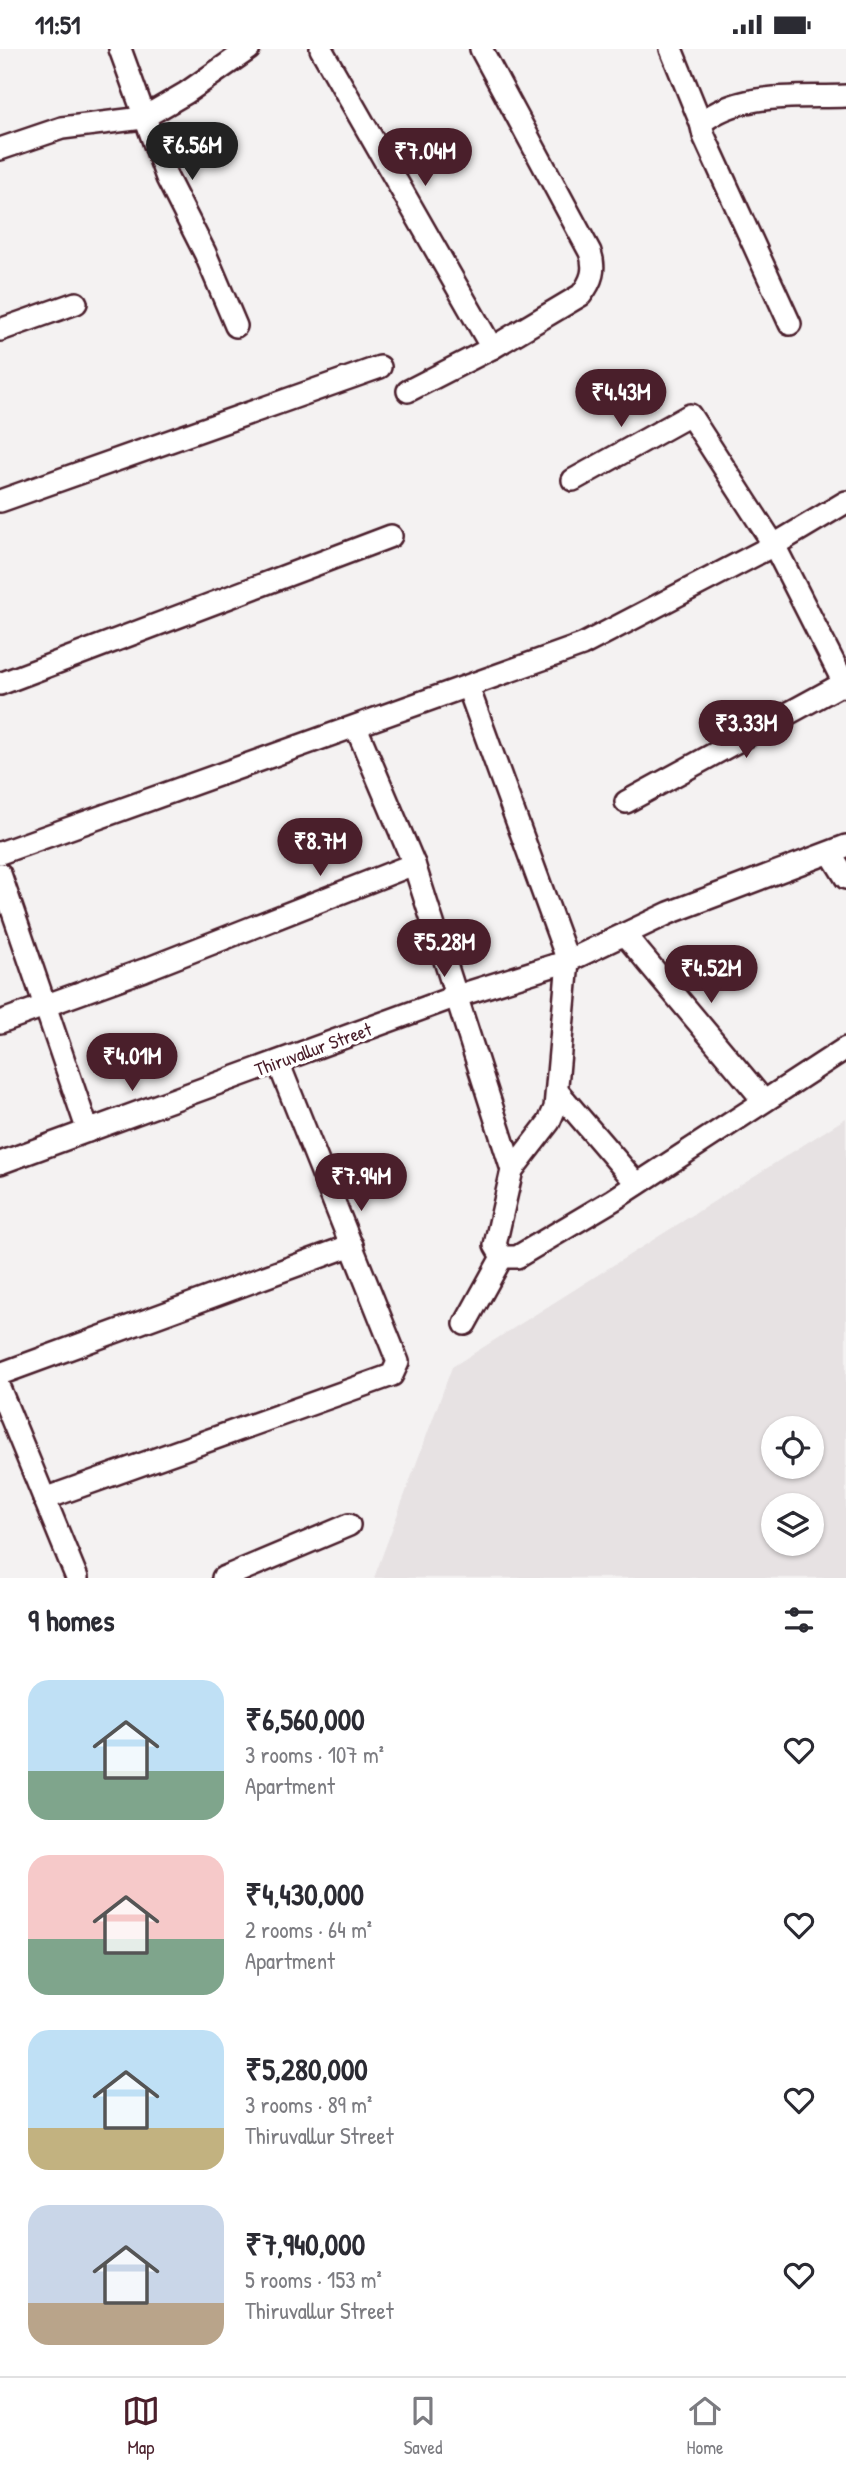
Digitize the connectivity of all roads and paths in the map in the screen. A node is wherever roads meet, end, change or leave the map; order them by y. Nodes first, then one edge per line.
1 (120, 49) edge
2 (249, 49) edge
3 (321, 49) edge
4 (481, 49) edge
5 (671, 49) edge
6 (846, 96) edge
7 (143, 118) junction
8 (701, 123) junction
9 (0, 149) edge
10 (76, 303) dead end
11 (790, 324) dead end
12 (236, 326) dead end
13 (0, 330) edge
14 (492, 348) junction
15 (380, 367) dead end
16 (408, 391) dead end
17 (573, 480) dead end
18 (0, 501) edge
19 (846, 502) edge
20 (391, 536) dead end
21 (774, 545) junction
22 (0, 684) edge
23 (845, 684) edge
24 (468, 687) junction
25 (356, 727) junction
26 (626, 802) dead end
27 (839, 850) edge
28 (0, 853) edge
29 (414, 864) junction
30 (0, 874) edge
31 (846, 878) edge
32 (625, 935) junction
33 (568, 961) junction
34 (457, 996) junction
35 (45, 1006) junction
36 (0, 1022) edge
37 (846, 1048) edge
38 (278, 1062) junction
39 (558, 1092) junction
40 (764, 1101) junction
41 (88, 1131) junction
42 (0, 1163) edge
43 (512, 1170) junction
44 (637, 1184) junction
45 (352, 1245) junction
46 (502, 1257) junction
47 (465, 1324) dead end
48 (0, 1374) edge
49 (0, 1390) edge
50 (44, 1499) junction
51 (349, 1525) dead end
52 (77, 1578) edge
53 (223, 1578) edge

1 - 7 street
2 - 7 street
3 - 14 street
4 - 14 street
5 - 8 street
6 - 8 street
7 - 9 street
7 - 12 street
8 - 11 street
10 - 13 street
14 - 16 street
15 - 18 street
17 - 21 street
19 - 21 street
20 - 22 street
21 - 23 street
21 - 24 street
23 - 26 street
24 - 25 street
24 - 33 street
25 - 28 street
25 - 29 street
27 - 31 street
27 - 32 street, Thiruvallur Street
29 - 34 street
29 - 35 street
30 - 35 street
32 - 33 street, Thiruvallur Street
32 - 40 street
33 - 34 street, Thiruvallur Street
33 - 39 street
34 - 38 street, Thiruvallur Street
34 - 43 street
35 - 36 street
35 - 41 street
37 - 40 street
38 - 41 street, Thiruvallur Street
38 - 45 street
39 - 43 street
39 - 44 street
40 - 44 street
41 - 42 street, Thiruvallur Street
43 - 46 street
44 - 46 street
45 - 48 street
45 - 50 street
46 - 47 street
49 - 50 street
50 - 52 street
51 - 53 street

